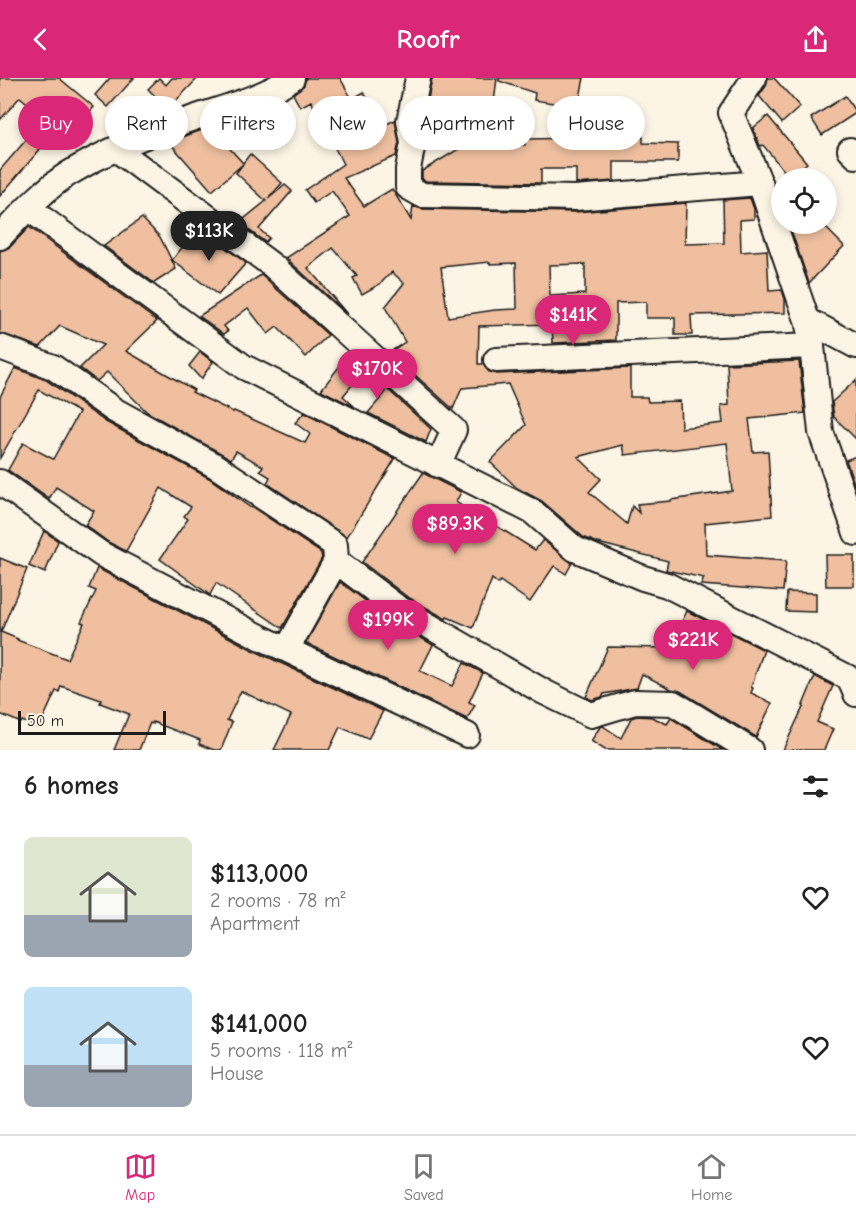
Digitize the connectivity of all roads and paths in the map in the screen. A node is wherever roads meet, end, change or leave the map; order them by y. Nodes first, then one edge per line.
1 (418, 78) edge
2 (754, 78) edge
3 (278, 82) edge
4 (188, 120) edge
5 (114, 150) edge
6 (117, 150) edge
7 (760, 183) junction
8 (28, 208) junction
9 (0, 237) edge
10 (807, 320) junction
11 (812, 346) junction
12 (856, 346) edge
13 (0, 347) edge
14 (496, 360) dead end
15 (438, 465) junction
16 (0, 482) edge
17 (856, 533) edge
18 (336, 561) junction
19 (287, 649) junction
20 (856, 694) edge
21 (467, 735) dead end
22 (750, 750) edge

1 - 7 street
2 - 7 street
3 - 4 street
5 - 8 street
6 - 15 street
7 - 10 street
8 - 9 street
8 - 15 street
10 - 11 street
10 - 12 street
11 - 14 street
11 - 17 street
13 - 18 street
15 - 20 street
16 - 19 street
18 - 19 street
18 - 22 street
19 - 21 street

